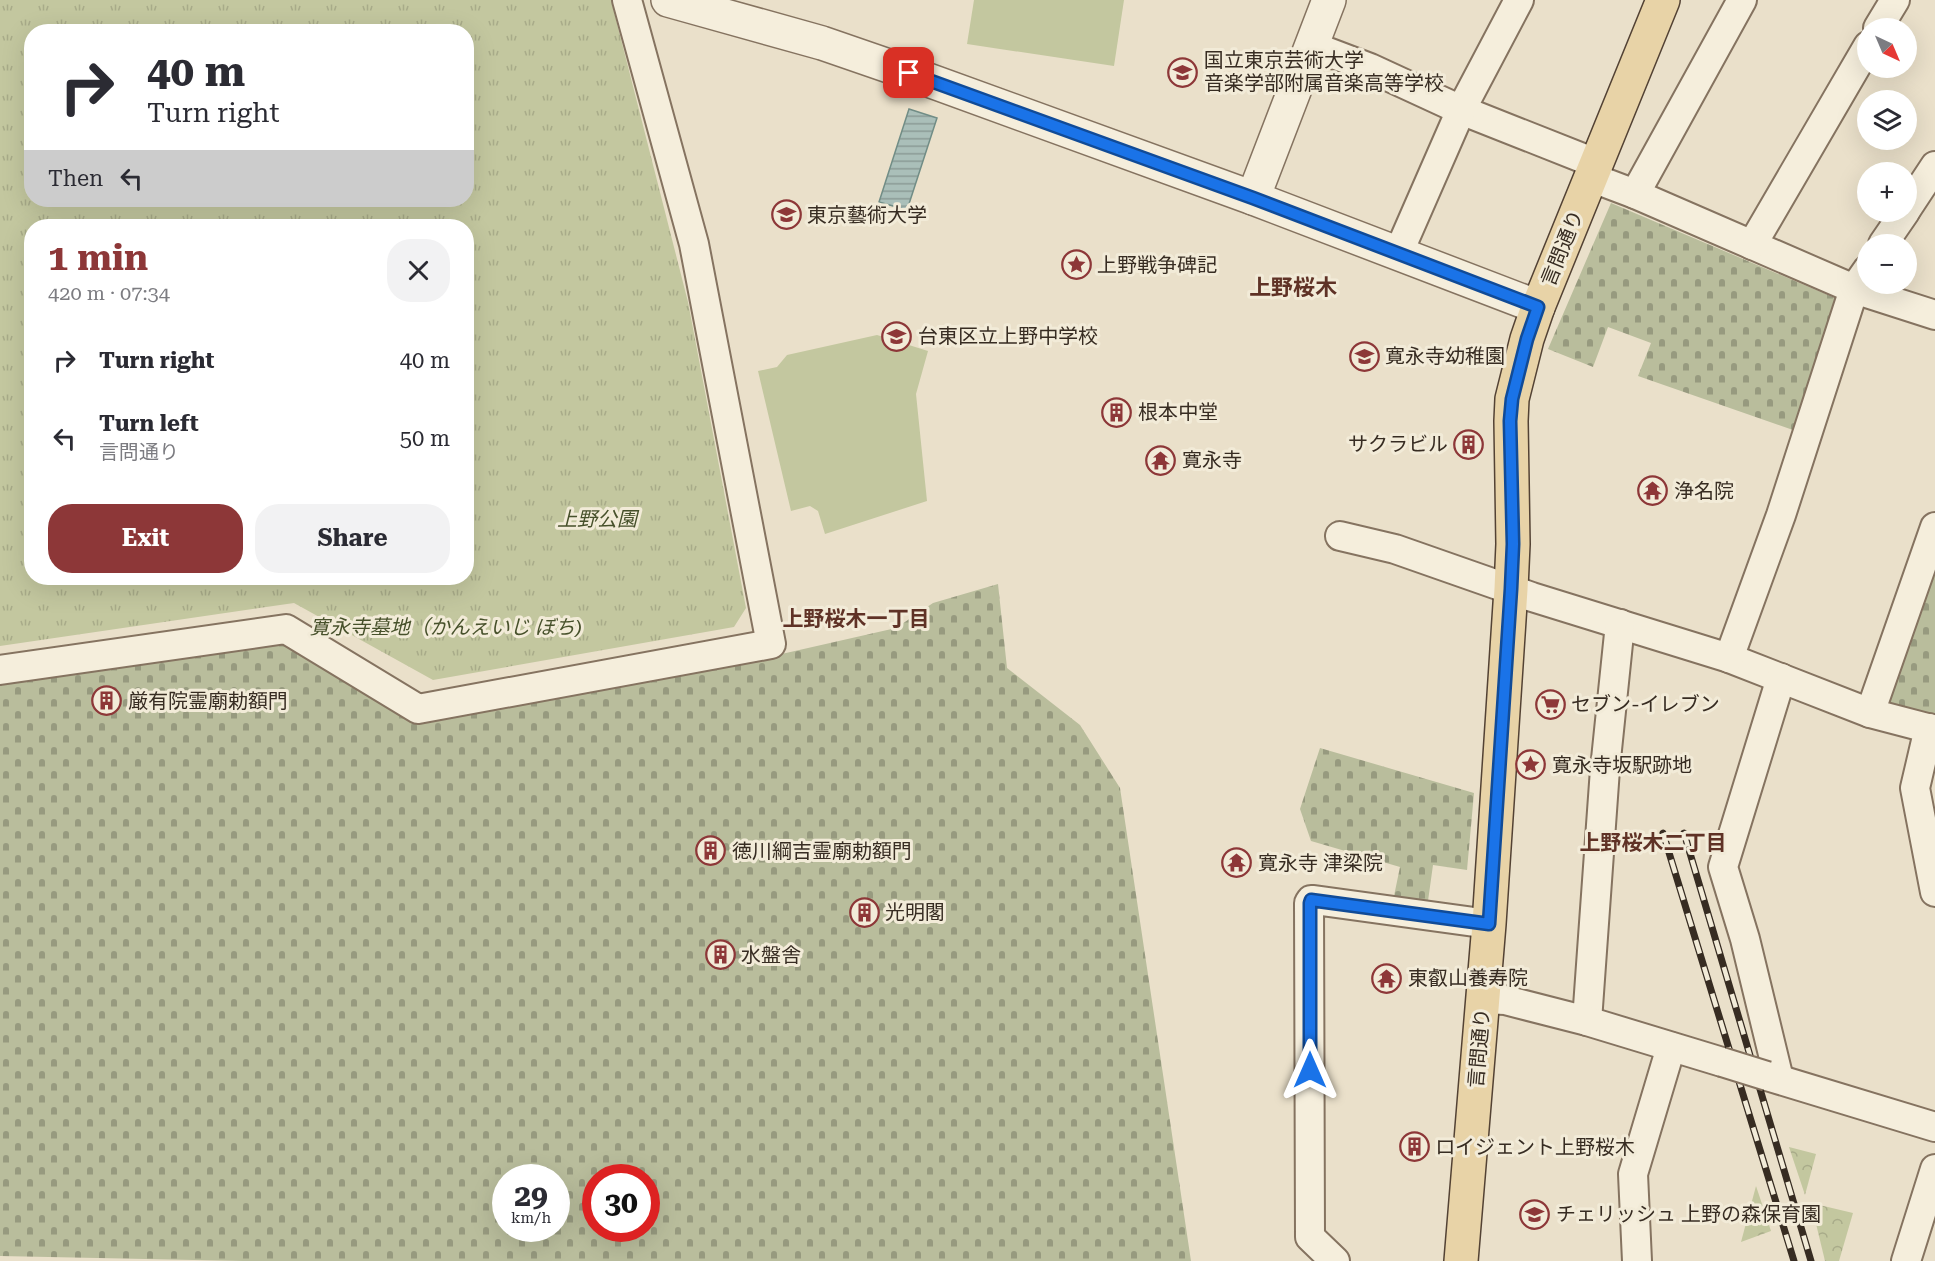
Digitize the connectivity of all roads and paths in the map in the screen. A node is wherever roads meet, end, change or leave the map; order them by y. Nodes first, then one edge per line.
1 (627, 0) edge
2 (668, 0) edge
3 (1329, 0) edge
4 (1519, 0) edge
5 (1663, 0) edge
6 (1742, 0) edge
7 (1894, 0) edge
8 (1884, 18) edge
9 (1312, 46) junction
10 (1857, 65) edge
11 (1461, 110) junction
12 (1935, 166) edge
13 (1593, 170) junction
14 (1635, 194) junction
15 (1917, 194) edge
16 (1253, 198) junction
17 (1752, 245) junction
18 (1398, 254) junction
19 (1857, 278) edge
20 (1857, 291) edge
21 (1892, 294) edge
22 (1538, 307) junction
23 (1935, 315) edge
24 (1935, 527) edge
25 (1340, 536) dead end
26 (1511, 589) junction
27 (1620, 624) junction
28 (1729, 658) junction
29 (0, 670) edge
30 (1781, 678) junction
31 (1870, 713) junction
32 (1932, 729) edge
33 (1935, 892) edge
34 (1489, 924) junction
35 (1483, 999) junction
36 (1587, 1021) junction
37 (1671, 1047) junction
38 (1773, 1077) junction
39 (1935, 1127) edge
40 (1935, 1169) edge
41 (1335, 1261) edge
42 (1461, 1261) edge
43 (1637, 1261) edge
44 (1906, 1261) edge

1 - 29 street
2 - 16 street
3 - 9 street
4 - 11 street
5 - 13 main road, 言問通り
6 - 14 street
7 - 8 street
9 - 11 street
9 - 16 street
10 - 17 street
11 - 13 street
11 - 18 street
12 - 15 street
13 - 14 street
13 - 22 main road, 言問通り
14 - 17 street
16 - 18 street
17 - 19 street
18 - 22 street
20 - 28 street
21 - 23 street
22 - 26 main road, 言問通り
24 - 31 street
25 - 26 street
26 - 27 street
26 - 34 main road, 言問通り
27 - 28 street
27 - 36 street
28 - 30 street
30 - 31 street
30 - 38 street
31 - 32 street
32 - 33 street
34 - 35 main road, 言問通り
34 - 41 street
35 - 36 street
35 - 42 main road, 言問通り
36 - 37 street
37 - 38 street, bridge
37 - 43 street
38 - 39 street
40 - 44 street

